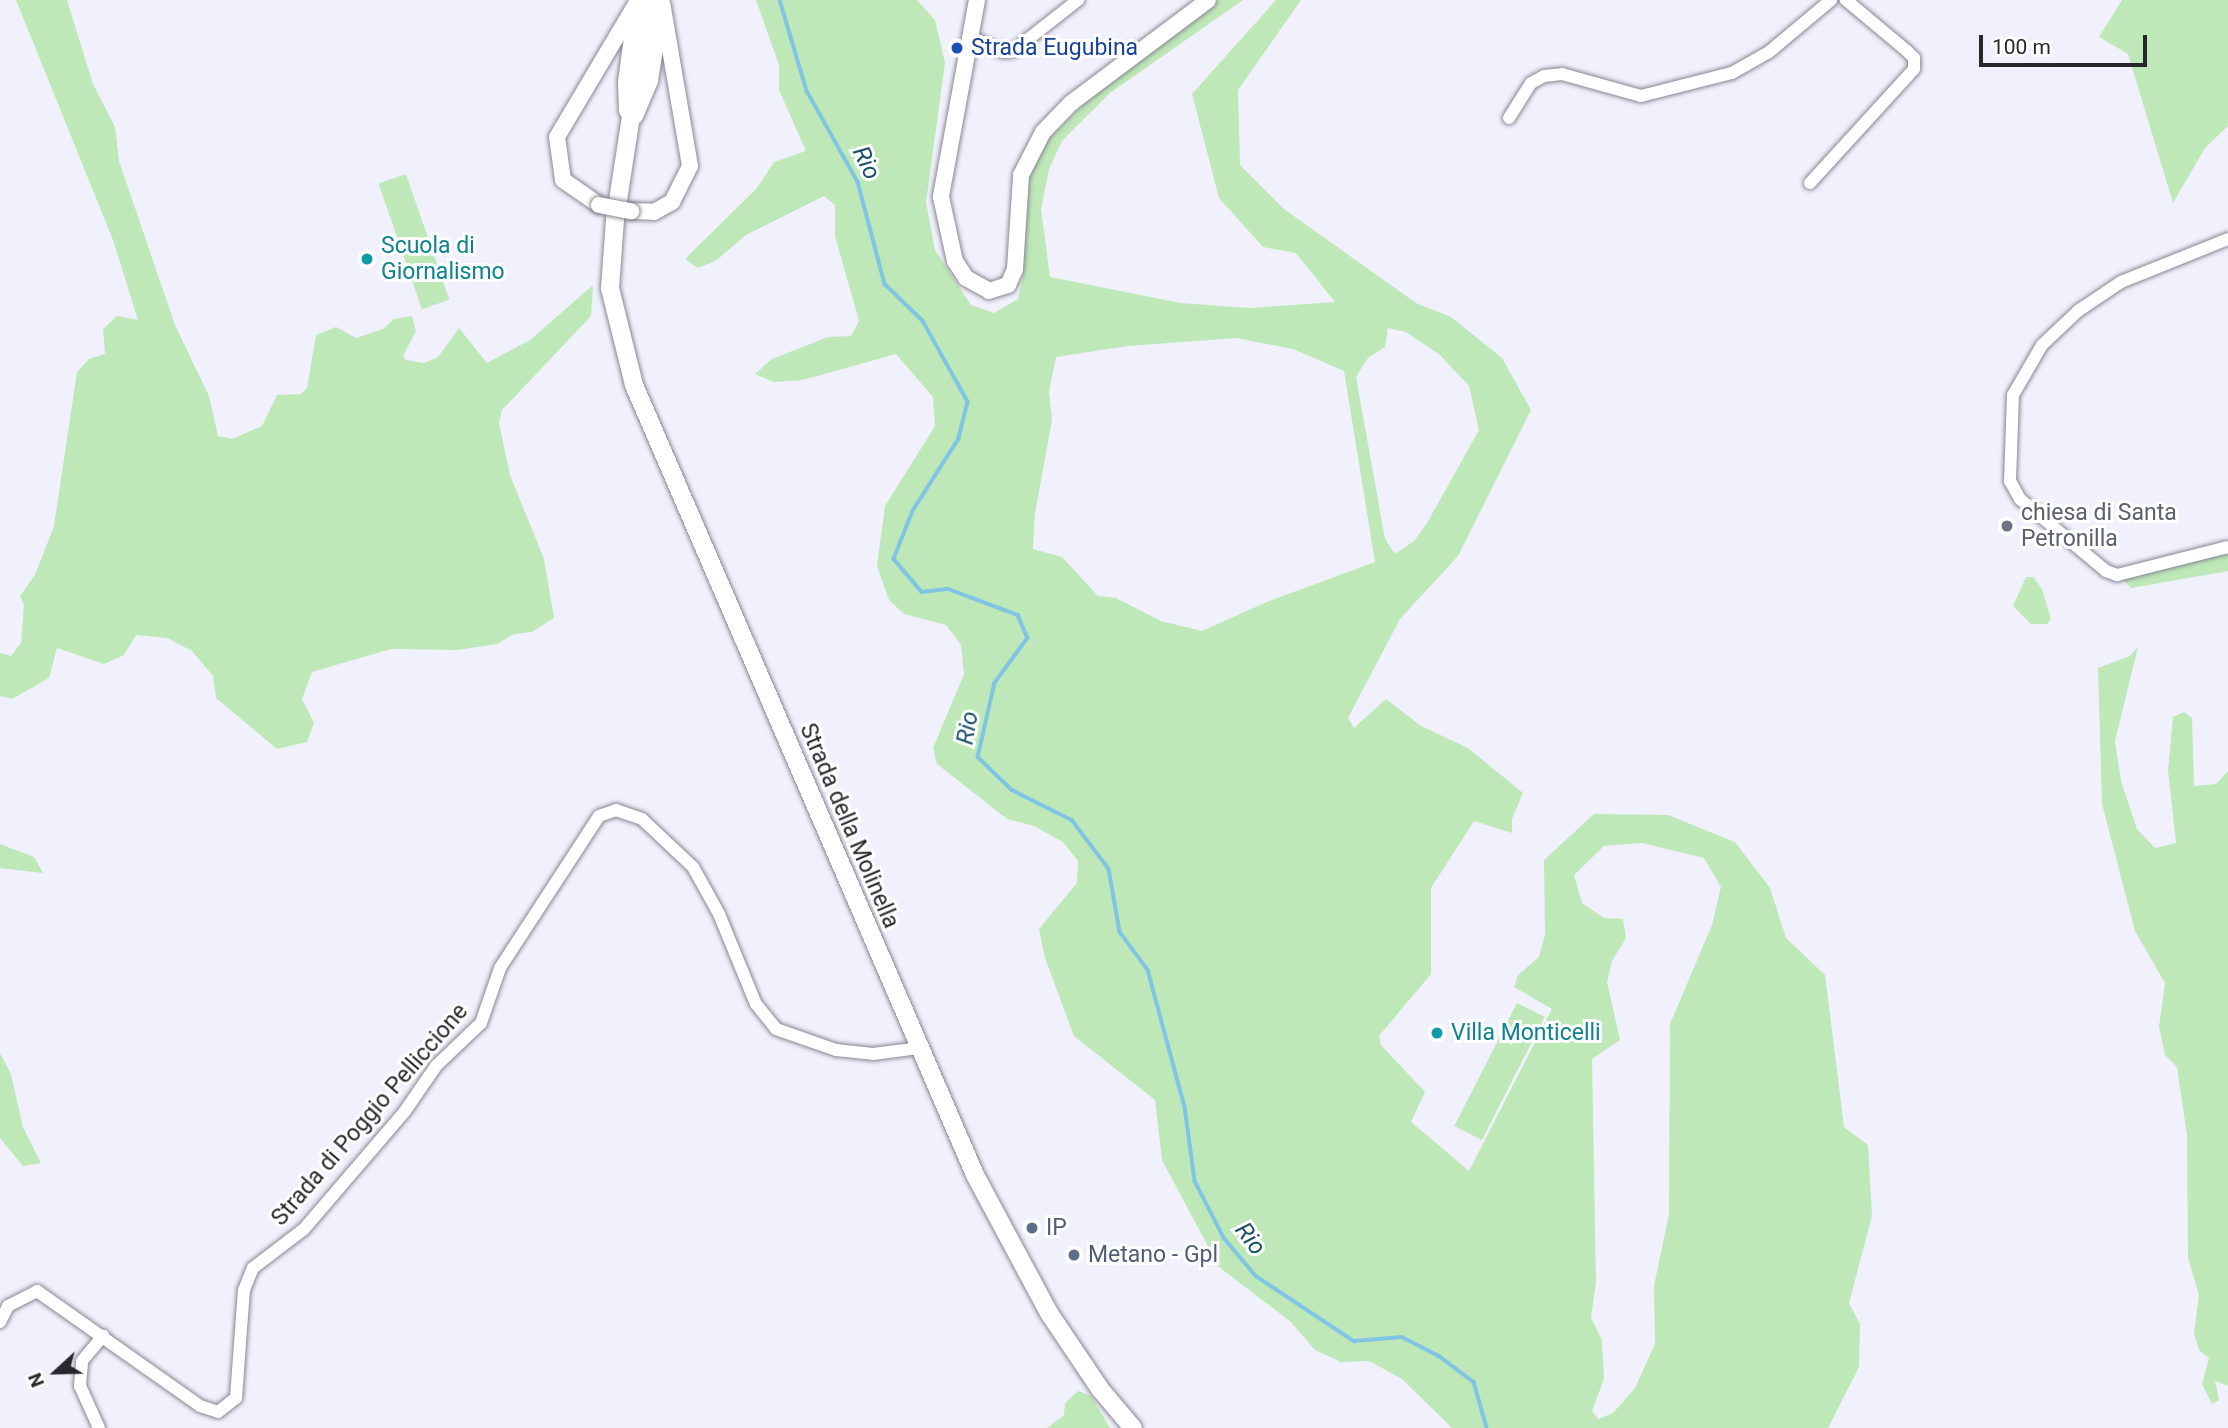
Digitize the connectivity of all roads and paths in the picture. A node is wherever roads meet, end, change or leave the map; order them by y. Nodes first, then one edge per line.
1 (977, 0) edge
2 (1078, 0) edge
3 (1208, 0) edge
4 (1831, 0) edge
5 (1846, 0) edge
6 (650, 1) edge
7 (970, 37) junction
8 (1509, 118) dead end
9 (1810, 183) dead end
10 (2228, 239) edge
11 (2228, 547) edge
12 (919, 1048) junction
13 (0, 1322) edge
14 (103, 1336) junction
15 (99, 1428) edge
16 (1133, 1428) edge

1 - 7 street
2 - 7 street
3 - 7 street
4 - 8 street
5 - 9 street
6 - 6 street, bridge
6 - 12 main road, Strada della Molinella
10 - 11 street
12 - 14 street, Strada di Poggio Pelliccione
12 - 16 main road, Strada della Molinella
13 - 14 street, Strada di Poggio Pelliccione
14 - 15 street

